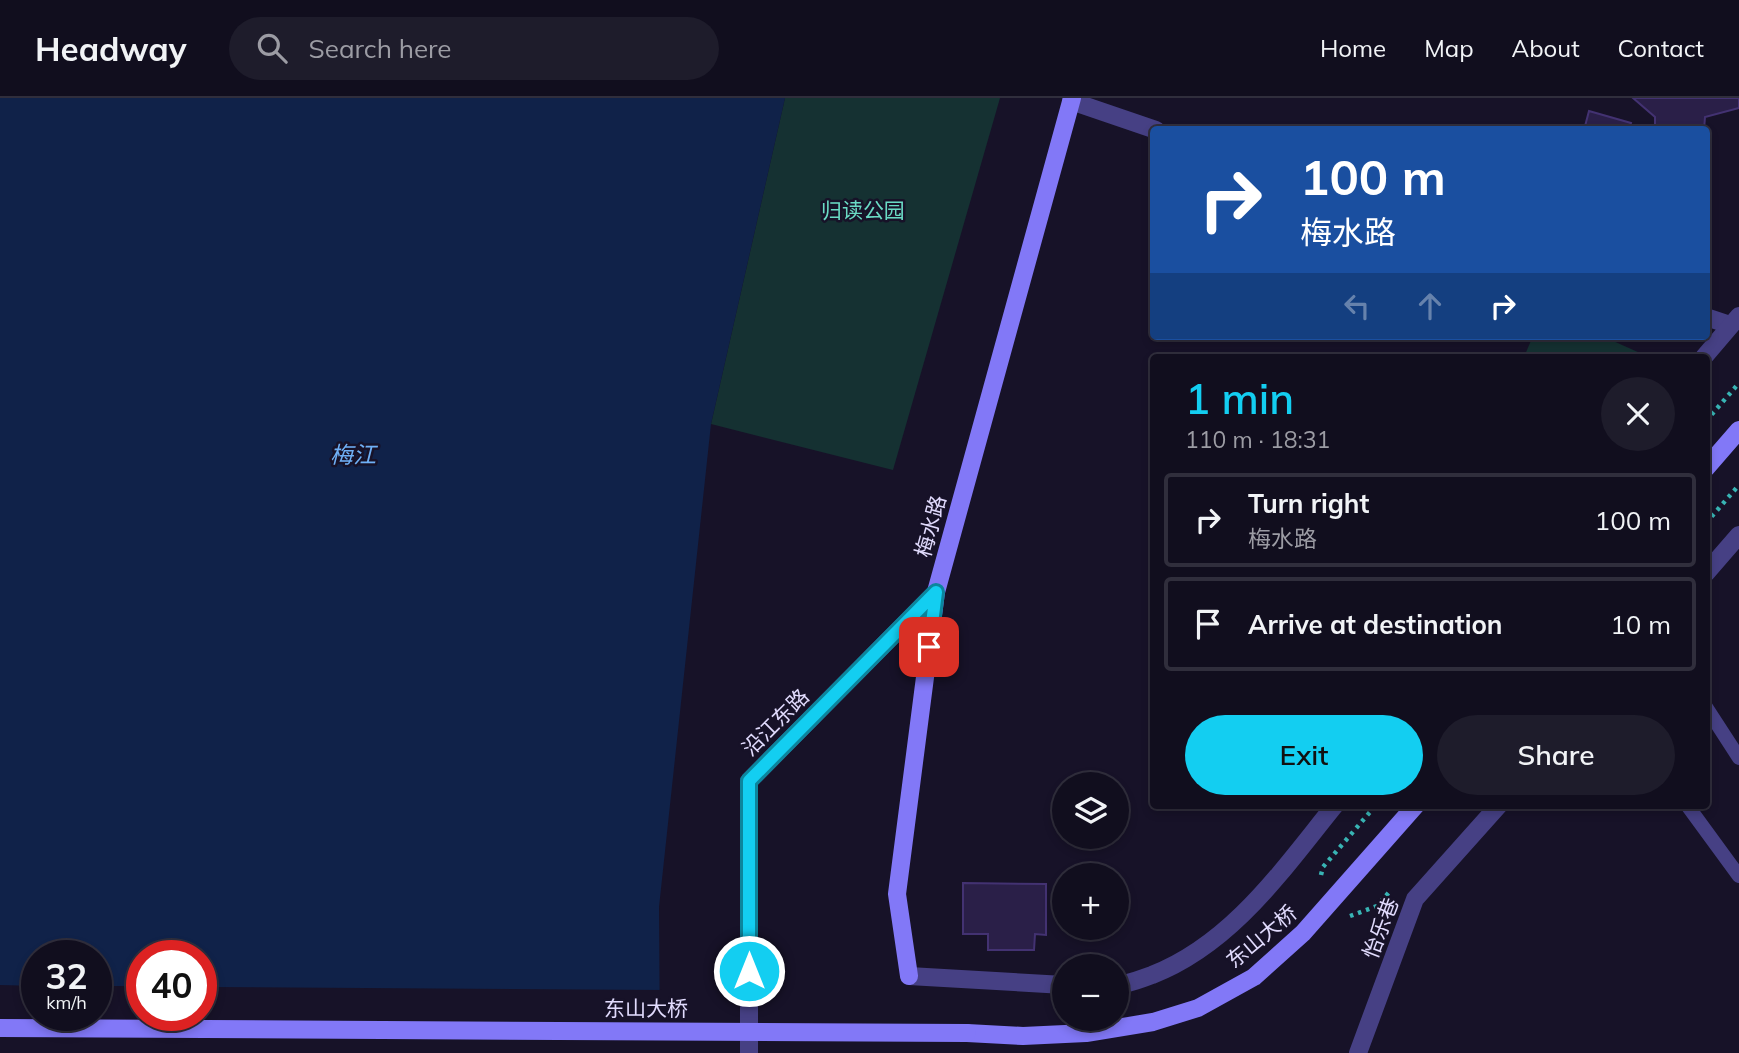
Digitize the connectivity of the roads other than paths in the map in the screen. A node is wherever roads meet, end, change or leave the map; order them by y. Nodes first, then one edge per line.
1 (1071, 99) edge
2 (1150, 128) edge
3 (1710, 317) edge
4 (1735, 320) edge
5 (1707, 354) edge
6 (1739, 430) edge
7 (1710, 463) edge
8 (1739, 535) edge
9 (1710, 568) edge
10 (936, 592) junction
11 (1710, 713) edge
12 (1739, 758) edge
13 (1332, 809) edge
14 (1412, 809) edge
15 (1495, 809) edge
16 (1690, 809) edge
17 (1739, 876) edge
18 (909, 976) joint
19 (1129, 983) edge
20 (1052, 984) edge
21 (0, 1028) edge
22 (749, 1053) edge
23 (1358, 1053) edge

1 - 2 street
1 - 10 main road, 梅水路
3 - 4 street
4 - 5 street
6 - 7 main road
8 - 9 street
10 - 18 main road, 梅水路
10 - 22 street, 沿江东路
11 - 12 lane
13 - 19 street
14 - 21 main road, 东山大桥, bridge
15 - 23 street, 怡乐巷
16 - 17 lane
18 - 20 street

